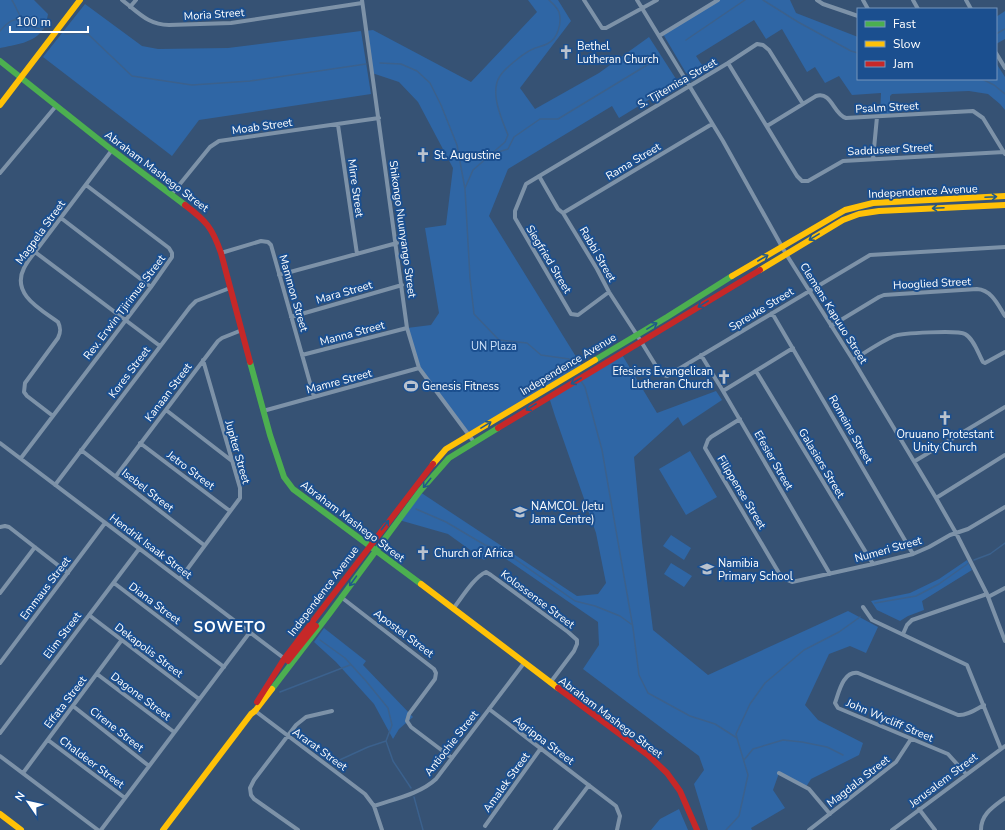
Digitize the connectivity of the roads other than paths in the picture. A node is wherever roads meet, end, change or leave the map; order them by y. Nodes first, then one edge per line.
1 (80, 0) edge
2 (122, 0) edge
3 (136, 0) edge
4 (584, 0) edge
5 (637, 0) edge
6 (657, 0) edge
7 (718, 0) edge
8 (817, 0) edge
9 (362, 2) edge
10 (130, 7) junction
11 (642, 9) junction
12 (857, 16) edge
13 (659, 36) junction
14 (997, 55) edge
15 (999, 59) junction
16 (1005, 60) edge
17 (0, 61) edge
18 (728, 63) junction
19 (1005, 68) edge
20 (20, 78) junction
21 (689, 86) junction
22 (803, 104) junction
23 (0, 105) edge
24 (56, 106) junction
25 (877, 117) junction
26 (379, 118) junction
27 (338, 124) junction
28 (712, 124) junction
29 (767, 126) junction
30 (112, 150) junction
31 (1004, 153) edge
32 (873, 159) junction
33 (0, 173) edge
34 (539, 176) junction
35 (86, 185) junction
36 (171, 195) junction
37 (1005, 196) edge
38 (1005, 204) edge
39 (563, 213) junction
40 (61, 218) junction
41 (397, 243) junction
42 (782, 246) junction
43 (1005, 247) edge
44 (35, 252) junction
45 (221, 253) junction
46 (357, 254) junction
47 (786, 254) junction
48 (279, 275) junction
49 (402, 285) junction
50 (151, 287) junction
51 (230, 288) junction
52 (810, 290) junction
53 (609, 292) junction
54 (772, 313) junction
55 (1005, 316) edge
56 (291, 317) junction
57 (126, 320) junction
58 (831, 326) junction
59 (408, 328) junction
60 (242, 330) junction
61 (637, 335) junction
62 (641, 341) junction
63 (160, 346) junction
64 (794, 348) junction
65 (1005, 352) edge
66 (302, 355) junction
67 (701, 355) junction
68 (203, 360) junction
69 (853, 360) junction
70 (419, 368) junction
71 (756, 371) junction
72 (723, 391) junction
73 (314, 397) junction
74 (1005, 406) edge
75 (166, 410) junction
76 (263, 410) junction
77 (53, 416) junction
78 (740, 419) junction
79 (469, 436) junction
80 (474, 442) junction
81 (0, 443) edge
82 (140, 443) junction
83 (81, 450) junction
84 (1005, 455) edge
85 (21, 458) junction
86 (232, 461) junction
87 (915, 461) junction
88 (116, 476) junction
89 (55, 485) junction
90 (936, 498) junction
91 (1005, 506) edge
92 (230, 511) junction
93 (106, 523) junction
94 (0, 527) edge
95 (956, 533) junction
96 (204, 545) junction
97 (370, 545) junction
98 (35, 547) junction
99 (139, 549) junction
100 (376, 550) junction
101 (913, 554) junction
102 (873, 564) junction
103 (68, 573) junction
104 (830, 574) junction
105 (180, 579) junction
106 (792, 582) joint
107 (114, 583) junction
108 (1005, 588) edge
109 (0, 593) edge
110 (988, 595) junction
111 (340, 600) junction
112 (863, 607) dead end
113 (453, 609) junction
114 (89, 616) junction
115 (250, 632) junction
116 (903, 634) junction
117 (1004, 638) edge
118 (121, 641) junction
119 (288, 661) junction
120 (0, 663) edge
121 (524, 663) junction
122 (224, 667) junction
123 (97, 674) junction
124 (550, 683) junction
125 (199, 699) junction
126 (984, 705) junction
127 (73, 706) junction
128 (489, 709) junction
129 (253, 711) junction
130 (332, 711) dead end
131 (174, 732) junction
132 (0, 733) edge
133 (287, 736) junction
134 (912, 739) junction
135 (48, 740) junction
136 (1005, 746) edge
137 (541, 748) junction
138 (1000, 749) junction
139 (0, 756) edge
140 (452, 758) junction
141 (150, 766) junction
142 (23, 773) junction
143 (779, 773) dead end
144 (966, 774) junction
145 (589, 785) junction
146 (125, 798) junction
147 (1005, 798) edge
148 (374, 806) junction
149 (919, 809) junction
150 (0, 814) edge
151 (830, 814) junction
152 (485, 826) dead end
153 (21, 830) edge
154 (98, 830) edge
155 (101, 830) edge
156 (163, 830) edge
157 (298, 830) edge
158 (382, 830) edge
159 (555, 830) edge
160 (617, 830) edge
161 (697, 830) edge
162 (809, 830) edge
163 (892, 830) edge
164 (935, 830) edge
165 (981, 830) edge

1 - 20 main road
2 - 10 street, Moria Street
3 - 10 street
4 - 11 street
5 - 11 street, Clemens Kapuuo Street
6 - 11 street
7 - 13 street
8 - 12 street
9 - 10 street, Moria Street
9 - 26 street, Shikongo Nuunyango Street
11 - 13 street, Clemens Kapuuo Street
13 - 21 street, Clemens Kapuuo Street
14 - 15 street
15 - 16 street
15 - 19 street
17 - 20 main road, Abraham Mashego Street
18 - 21 street, S. Tjitemisa Street
18 - 22 street, S. Tjitemisa Street
18 - 29 street, Sadduseer Street
20 - 23 main road
20 - 24 main road, Abraham Mashego Street
21 - 28 street, Clemens Kapuuo Street
21 - 34 street, S. Tjitemisa Street
22 - 25 street, Psalm Street
22 - 29 street, Psalm Street
24 - 30 main road, Abraham Mashego Street
24 - 33 street
25 - 31 street, Psalm Street
25 - 32 street
26 - 27 street, Moab Street
26 - 41 street, Shikongo Nuunyango Street
27 - 36 street, Moab Street
27 - 46 street, Mirre Street
28 - 39 street, Rama Street
28 - 42 street, Clemens Kapuuo Street
29 - 32 street, Sadduseer Street
30 - 35 street, Magpela Street
30 - 36 main road, Abraham Mashego Street
31 - 32 street, Sadduseer Street
34 - 39 street, Rabbi Street
34 - 53 street, Siegfried Street
35 - 40 street, Magpela Street
35 - 50 street, Rev. Erwin Tjirimue Street
36 - 45 main road, Abraham Mashego Street
42 -> 37 main road, Independence Avenue
38 -> 47 main road, Independence Avenue
39 - 53 street, Rabbi Street
40 - 44 street, Magpela Street
40 - 50 street
41 - 46 street
41 - 49 street, Shikongo Nuunyango Street
42 - 47 street, Clemens Kapuuo Street
61 -> 42 main road, Independence Avenue
43 - 52 street, Spreuke Street
44 - 57 street
44 - 77 street, Magpela Street
45 - 48 street, Mammon Street
45 - 51 main road, Abraham Mashego Street
46 - 48 street
47 - 52 street, Clemens Kapuuo Street
47 -> 62 main road, Independence Avenue
48 - 56 street, Mammon Street
49 - 56 street, Mara Street
49 - 59 street, Shikongo Nuunyango Street
50 - 57 street, Rev. Erwin Tjirimue Street
51 - 60 main road, Abraham Mashego Street
51 - 63 street, Kores Street
52 - 54 street, Spreuke Street
52 - 58 street, Clemens Kapuuo Street
53 - 61 street, Rabbi Street
54 - 64 street, Romeine Street
54 - 67 street, Spreuke Street
55 - 58 street, Hooglied Street
56 - 66 street, Mammon Street
57 - 63 street
57 - 77 street, Rev. Erwin Tjirimue Street
58 - 69 street, Clemens Kapuuo Street
59 - 66 street, Manna Street
59 - 70 street, Shikongo Nuunyango Street
60 - 68 street, Kanaan Street
60 - 76 main road, Abraham Mashego Street
61 - 62 street, Rabbi Street
79 -> 61 main road, Independence Avenue
62 - 67 street, Spreuke Street
62 -> 80 main road, Independence Avenue
63 - 83 street, Kores Street
64 - 71 street
64 - 101 street, Romeine Street
65 - 69 street
66 - 73 street, Mammon Street
67 - 72 street, Efesier Street
68 - 75 street, Kanaan Street
68 - 86 street, Jupiter Street
69 - 87 street, Clemens Kapuuo Street
70 - 73 street, Mamre Street
70 - 79 street, Shikongo Nuunyango Street
71 - 72 street
71 - 102 street, Galasiers Street
72 - 78 street, Efesier Street
73 - 76 street, Mamre Street
74 - 87 street
75 - 82 street, Kanaan Street
75 - 86 street
76 - 97 main road, Abraham Mashego Street
77 - 85 street, Rev. Erwin Tjirimue Street
78 - 104 street, Efesier Street
78 - 106 street, Filippense Street
79 - 80 street, Shikongo Nuunyango Street
97 -> 79 main road, Independence Avenue
80 -> 100 main road, Independence Avenue
81 - 85 street, Hendrik Isaak Street
82 - 88 street, Kanaan Street
82 - 92 street, Jetro Street
83 - 88 street, Isebel Street
83 - 89 street, Kores Street
84 - 90 street
85 - 89 street, Hendrik Isaak Street
86 - 92 street, Jupiter Street
87 - 90 street, Clemens Kapuuo Street
88 - 96 street, Isebel Street
89 - 93 street, Hendrik Isaak Street
90 - 95 street, Clemens Kapuuo Street
91 - 95 street, Numeri Street
92 - 96 street, Jupiter Street
93 - 99 street, Hendrik Isaak Street
93 - 103 street, Emmaus Street
94 - 98 street
95 - 101 street, Numeri Street
95 - 110 street, Clemens Kapuuo Street
96 - 105 street, Jupiter Street
97 - 100 main road, Abraham Mashego Street
97 - 119 main road, Independence Avenue
98 - 103 street
98 - 109 street
99 - 105 street, Hendrik Isaak Street
99 - 107 street, Elim Street
100 -> 111 main road, Independence Avenue
100 - 113 main road, Abraham Mashego Street
101 - 102 street, Numeri Street
102 - 104 street, Numeri Street
103 - 120 street, Emmaus Street
104 - 106 street, Numeri Street
105 - 115 street, Hendrik Isaak Street
107 - 114 street, Elim Street
107 - 122 street, Diana Street
108 - 110 street
110 - 116 street
110 - 117 street, Clemens Kapuuo Street
111 - 119 main road, Independence Avenue
111 - 140 street, Apostel Street
112 - 116 street
113 - 121 main road, Abraham Mashego Street
113 - 124 street, Kolossense Street
114 - 118 street, Dekapolis Street
114 - 132 street, Elim Street
115 - 119 street, Hendrik Isaak Street
115 - 122 street
116 - 126 street
118 - 123 street, Effata Street
118 - 125 street, Dekapolis Street
119 - 129 main road, Independence Avenue
121 - 124 main road, Abraham Mashego Street
121 - 128 street, Antiochie Street
122 - 125 street
123 - 127 street, Effata Street
123 - 131 street, Dagone Street
124 - 161 main road, Abraham Mashego Street
125 - 131 street
126 - 134 street, John Wycliff Street
126 - 138 street
127 - 135 street, Effata Street
127 - 141 street, Cirene Street
128 - 137 street, Agrippa Street
128 - 140 street, Antiochie Street
129 - 133 street, Ararat Street
129 - 156 main road, Independence Avenue
130 - 133 street
131 - 141 street
133 - 148 street, Ararat Street
133 - 157 street
134 - 144 street, John Wycliff Street
134 - 151 street, Magdala Street
135 - 142 street, Effata Street
135 - 146 street, Chaldeer Street
136 - 138 street, Jerusalem Street
137 - 145 street, Agrippa Street
137 - 152 street, Amalek Street
138 - 144 street, Jerusalem Street
139 - 142 street
140 - 148 street, Antiochie Street
141 - 146 street
142 - 154 street
143 - 151 street
144 - 149 street, Jerusalem Street
145 - 159 street
145 - 160 street, Agrippa Street
146 - 155 street
147 - 165 street
148 - 158 street
149 - 163 street, Jerusalem Street
149 - 164 street
150 - 153 main road
151 - 162 street, Magdala Street

